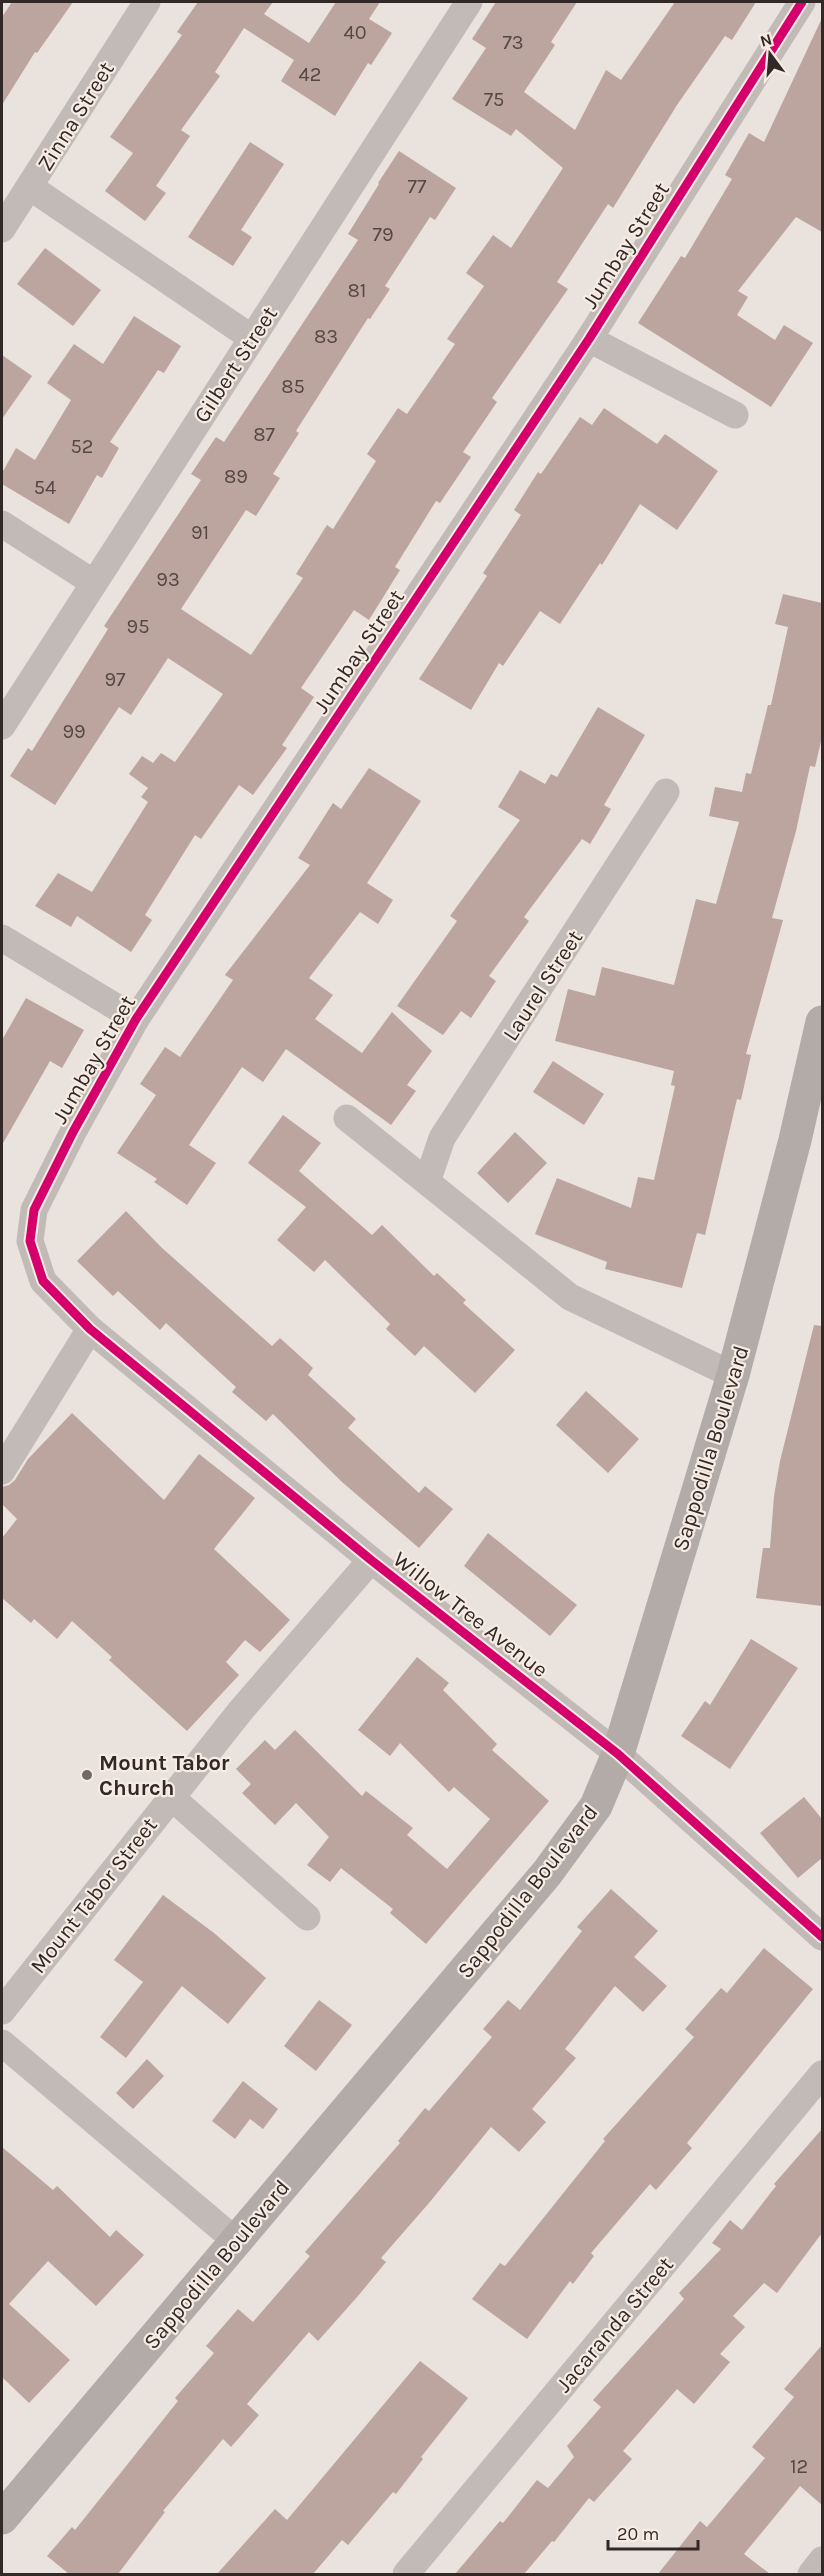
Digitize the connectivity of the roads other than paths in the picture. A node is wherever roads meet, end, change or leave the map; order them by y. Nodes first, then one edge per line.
1 (147, 2) edge
2 (470, 2) edge
3 (802, 2) edge
4 (30, 187) junction
5 (2, 229) edge
6 (252, 338) junction
7 (589, 339) junction
8 (735, 415) dead end
9 (2, 524) edge
10 (94, 583) junction
11 (2, 726) edge
12 (666, 792) dead end
13 (2, 938) edge
14 (136, 1019) junction
15 (822, 1022) edge
16 (347, 1118) dead end
17 (427, 1182) junction
18 (90, 1329) junction
19 (734, 1375) junction
20 (2, 1471) edge
21 (371, 1560) junction
22 (618, 1754) junction
23 (171, 1797) junction
24 (307, 1917) dead end
25 (822, 1937) edge
26 (2, 2011) edge
27 (2, 2043) edge
28 (822, 2074) edge
29 (236, 2241) junction
30 (2, 2518) edge
31 (822, 2560) edge
32 (406, 2574) edge
33 (811, 2574) edge

1 - 4 street, Zinna Street
2 - 6 street, Gilbert Street
3 - 7 street, Jumbay Street
4 - 5 street, Zinna Street
4 - 6 street
6 - 10 street, Gilbert Street
7 - 8 street
7 - 14 street, Jumbay Street
9 - 10 street
10 - 11 street, Gilbert Street
12 - 17 street, Laurel Street
13 - 14 street
14 - 18 street, Jumbay Street
15 - 19 street, Sappodilla Boulevard
16 - 17 street
17 - 19 street
18 - 20 street
18 - 21 street, Willow Tree Avenue
19 - 22 street, Sappodilla Boulevard
21 - 22 street, Willow Tree Avenue
21 - 23 street, Mount Tabor Street
22 - 25 street, Willow Tree Avenue
22 - 29 street, Sappodilla Boulevard
23 - 24 street
23 - 26 street, Mount Tabor Street
27 - 29 street
28 - 32 street, Jacaranda Street
29 - 30 street, Sappodilla Boulevard
31 - 33 street

